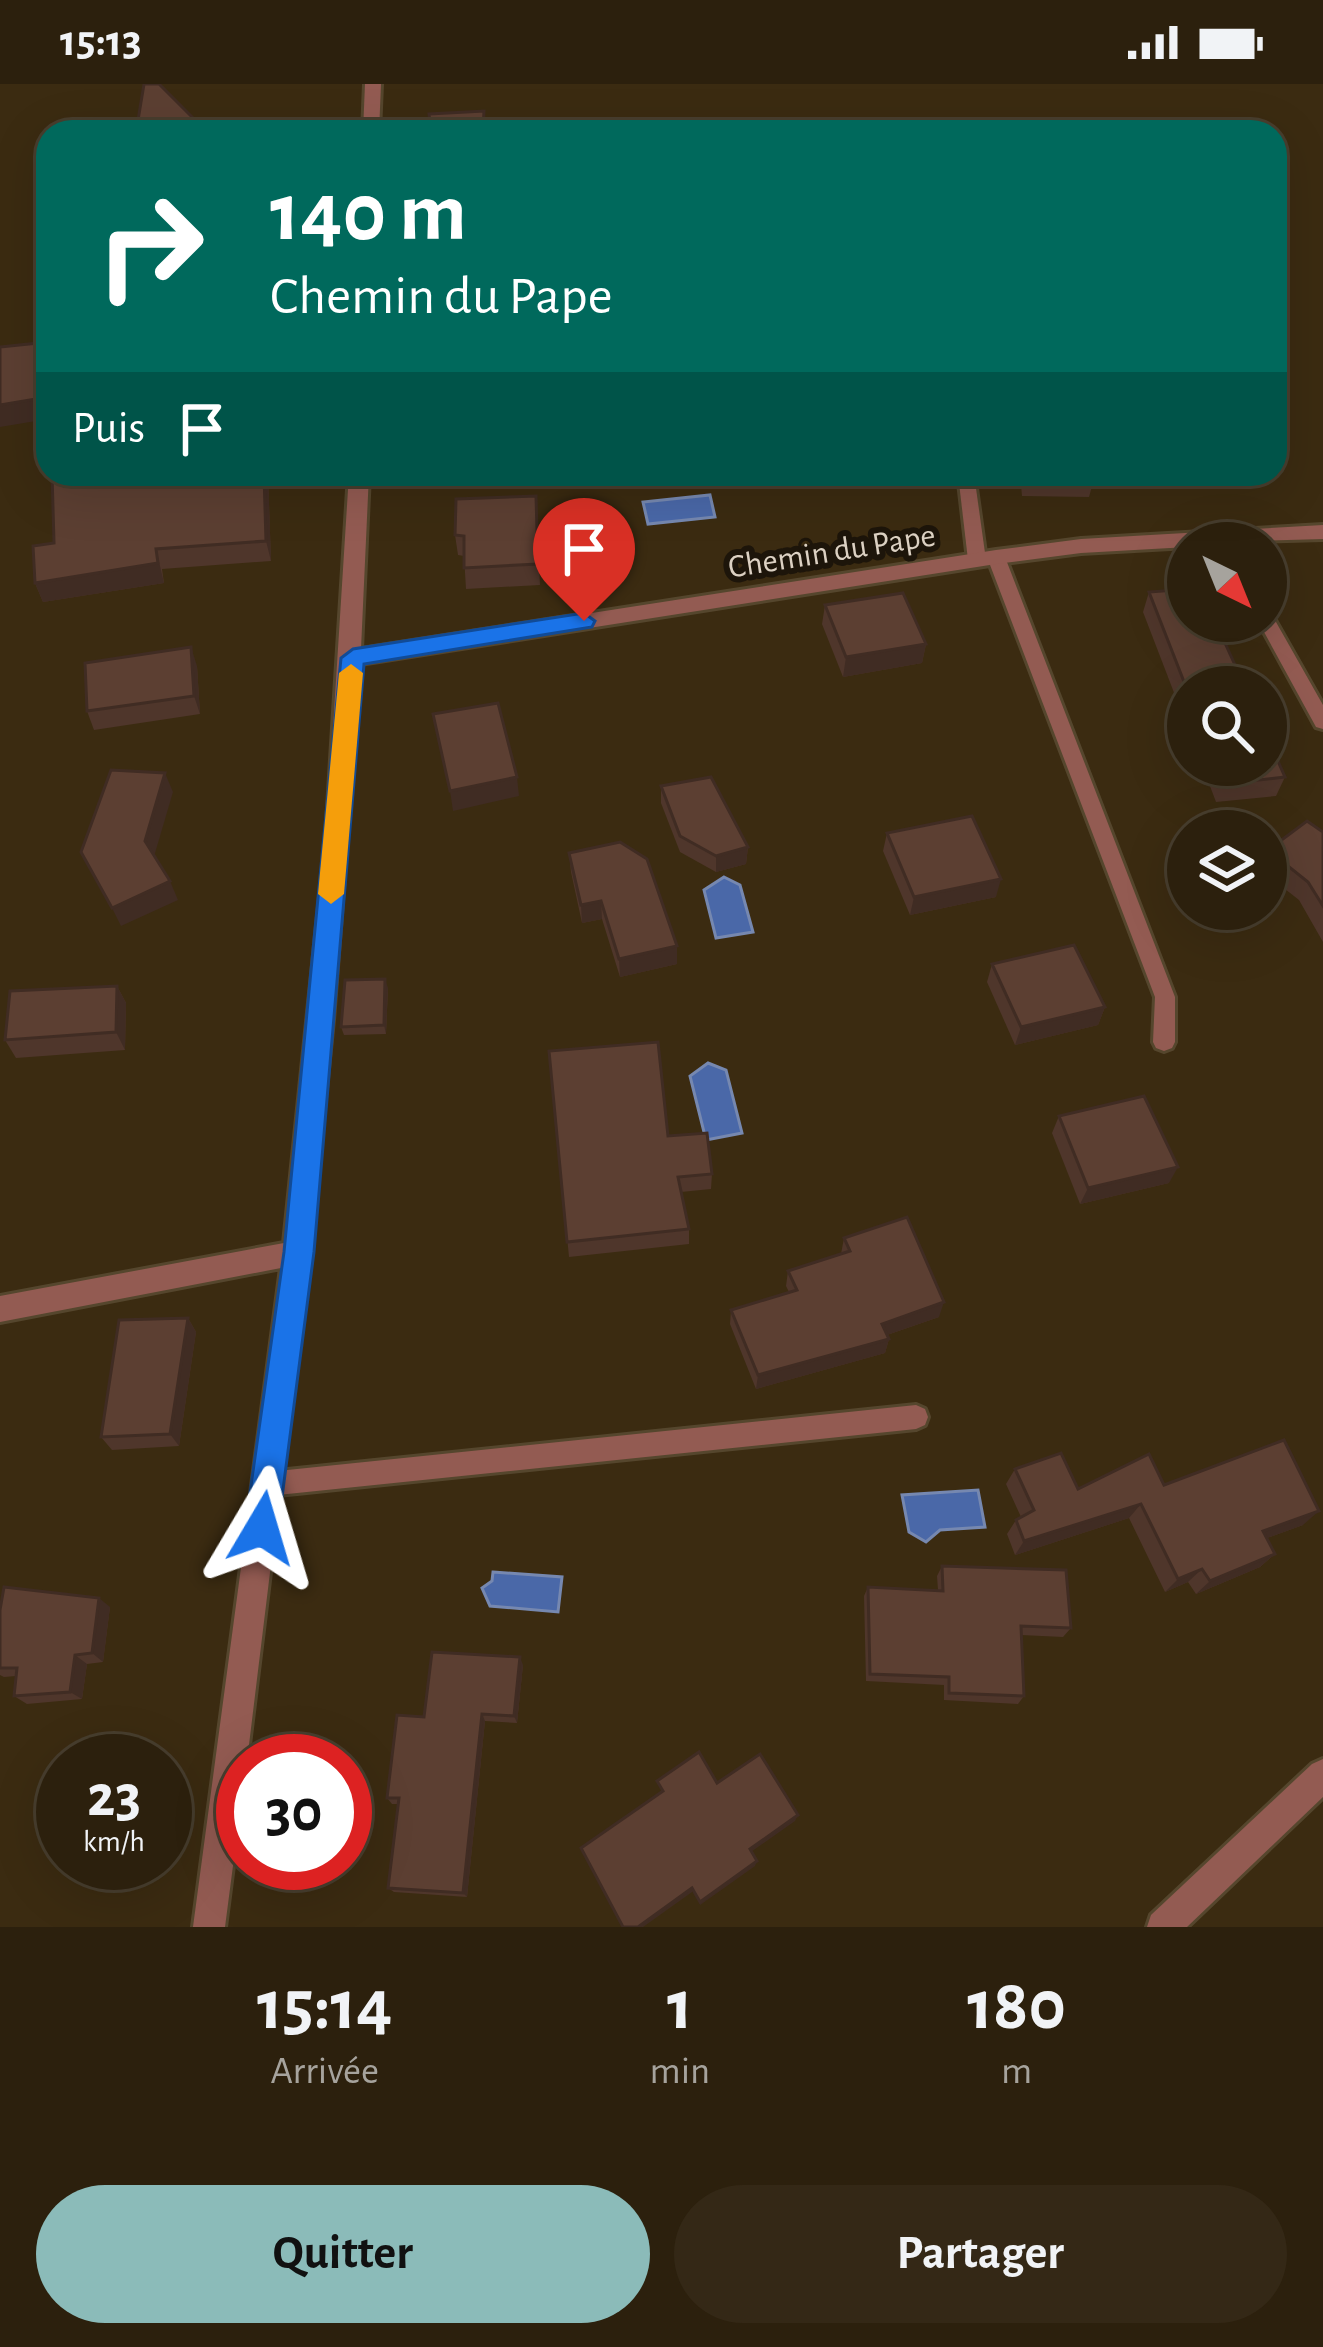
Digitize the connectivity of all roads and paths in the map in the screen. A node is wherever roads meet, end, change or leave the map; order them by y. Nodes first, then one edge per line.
1 (373, 84) edge
2 (372, 120) edge
3 (359, 486) edge
4 (969, 486) edge
5 (1323, 532) edge
6 (1287, 535) edge
7 (1167, 543) edge
8 (986, 558) junction
9 (1279, 642) edge
10 (353, 658) junction
11 (1323, 722) edge
12 (1164, 1042) dead end
13 (299, 1252) junction
14 (0, 1309) edge
15 (916, 1418) dead end
16 (268, 1484) junction
17 (1323, 1775) edge
18 (208, 1927) edge
19 (1163, 1927) edge

1 - 2 street
3 - 10 street
4 - 8 lane
5 - 6 street, Chemin du Pape
7 - 8 street, Chemin du Pape
8 - 10 street, Chemin du Pape
8 - 12 lane
9 - 11 lane
10 - 13 street
13 - 14 street
13 - 16 street
15 - 16 lane
16 - 18 street
17 - 19 street

